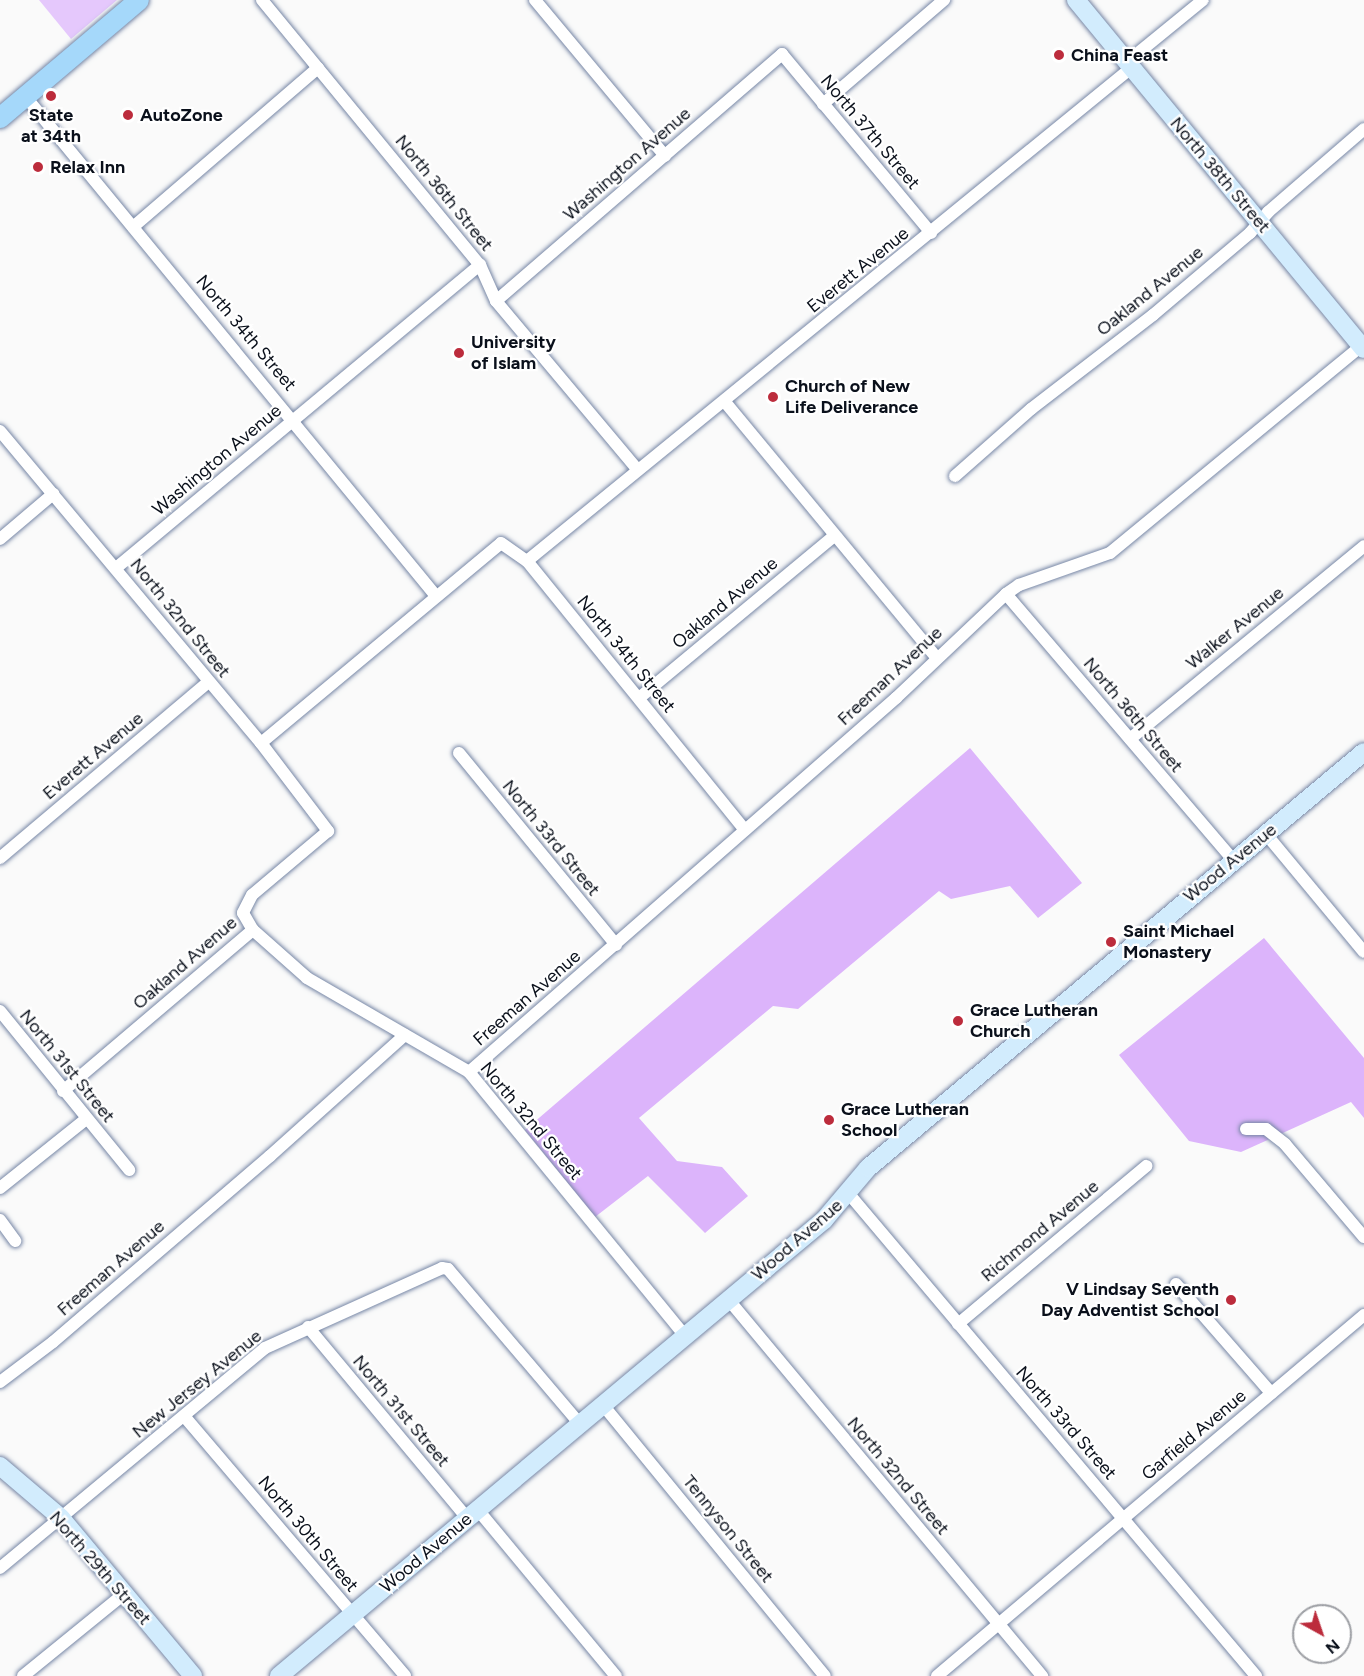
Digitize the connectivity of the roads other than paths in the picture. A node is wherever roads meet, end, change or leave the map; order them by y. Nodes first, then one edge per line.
1 (139, 0) edge
2 (262, 0) edge
3 (535, 0) edge
4 (944, 0) edge
5 (1076, 0) edge
6 (1203, 0) edge
7 (782, 54) joint
8 (318, 68) junction
9 (1131, 68) junction
10 (25, 96) junction
11 (823, 104) junction
12 (0, 118) edge
13 (1364, 129) edge
14 (665, 156) junction
15 (1260, 223) junction
16 (134, 227) junction
17 (931, 233) junction
18 (480, 265) junction
19 (496, 301) junction
20 (1363, 348) edge
21 (724, 402) junction
22 (293, 418) junction
23 (0, 431) edge
24 (637, 469) junction
25 (955, 476) dead end
26 (53, 494) junction
27 (834, 536) junction
28 (0, 539) edge
29 (1364, 546) edge
30 (527, 561) junction
31 (116, 568) junction
32 (1006, 594) junction
33 (436, 596) junction
34 (937, 658) junction
35 (208, 682) junction
36 (639, 698) junction
37 (1130, 739) junction
38 (261, 743) junction
39 (1364, 752) edge
40 (459, 753) dead end
41 (745, 830) junction
42 (328, 831) joint
43 (1266, 834) junction
44 (0, 858) edge
45 (1232, 860) junction
46 (253, 930) junction
47 (615, 945) junction
48 (1364, 952) edge
49 (0, 1011) edge
50 (405, 1035) junction
51 (469, 1072) junction
52 (63, 1091) junction
53 (86, 1119) junction
54 (1246, 1129) dead end
55 (1146, 1166) dead end
56 (129, 1170) dead end
57 (0, 1188) edge
58 (849, 1194) junction
59 (0, 1220) edge
60 (1364, 1237) edge
61 (15, 1241) dead end
62 (1176, 1284) dead end
63 (728, 1299) junction
64 (1364, 1316) edge
65 (958, 1324) junction
66 (308, 1327) junction
67 (685, 1336) junction
68 (0, 1382) edge
69 (1271, 1393) junction
70 (603, 1405) junction
71 (184, 1416) junction
72 (580, 1424) junction
73 (0, 1466) edge
74 (472, 1514) junction
75 (61, 1518) junction
76 (1124, 1518) junction
77 (0, 1568) edge
78 (124, 1594) junction
79 (353, 1614) junction
80 (997, 1623) junction
81 (23, 1676) edge
82 (193, 1676) edge
83 (279, 1676) edge
84 (405, 1676) edge
85 (616, 1676) edge
86 (825, 1676) edge
87 (937, 1676) edge
88 (1042, 1676) edge
89 (1256, 1676) edge

1 - 10 main road
2 - 8 street, North 36th Street
3 - 14 street
4 - 11 street
5 - 9 street, North 38th Street
6 - 9 street, Everett Avenue
7 - 11 street, North 37th Street
7 - 14 street, Washington Avenue
8 - 16 street
8 - 18 street, North 36th Street
9 - 15 street, North 38th Street
9 - 17 street, Everett Avenue
10 - 12 main road
10 - 16 street, North 34th Street
11 - 17 street, North 37th Street
13 - 15 street, Oakland Avenue
14 - 19 street, Washington Avenue
15 - 20 street, North 38th Street
15 - 25 street, Oakland Avenue
16 - 22 street, North 34th Street
17 - 21 street, Everett Avenue
18 - 19 street, North 36th Street
18 - 22 street, Washington Avenue
19 - 24 street, North 36th Street
20 - 32 street, Freeman Avenue
21 - 24 street, Everett Avenue
21 - 27 street
22 - 31 street, Washington Avenue
22 - 33 street, North 34th Street
23 - 26 street, North 32nd Street
24 - 30 street, Everett Avenue
26 - 28 street
26 - 31 street, North 32nd Street
27 - 34 street
27 - 36 street, Oakland Avenue
29 - 37 street, Walker Avenue
30 - 33 street, North 34th Street
30 - 36 street, North 34th Street
31 - 35 street, North 32nd Street
32 - 34 street, Freeman Avenue
32 - 37 street, North 36th Street
33 - 38 street
34 - 41 street, Freeman Avenue
35 - 38 street, North 32nd Street
35 - 44 street, Everett Avenue
36 - 41 street, North 34th Street
37 - 45 street, North 36th Street
38 - 42 street, North 32nd Street
39 - 43 street, Wood Avenue
40 - 47 street, North 33rd Street
41 - 47 street, Freeman Avenue
42 - 46 street, Oakland Avenue
43 - 45 street, Wood Avenue
43 - 48 street
45 - 58 street, Wood Avenue
46 - 50 street, North 32nd Street
46 - 52 street, Oakland Avenue
47 - 51 street, Freeman Avenue
49 - 52 street, North 31st Street
50 - 51 street, North 32nd Street
50 - 68 street, Freeman Avenue
51 - 67 street, North 32nd Street
52 - 53 street, North 31st Street
53 - 56 street, North 31st Street
53 - 57 street
54 - 60 street
55 - 65 street, Richmond Avenue
58 - 63 street, Wood Avenue
58 - 65 street, North 33rd Street
59 - 61 street
62 - 69 street
63 - 67 street, Wood Avenue
63 - 80 street, North 32nd Street
64 - 69 street, Garfield Avenue
65 - 76 street, North 33rd Street
66 - 71 street, New Jersey Avenue
66 - 72 street, New Jersey Avenue
66 - 74 street, North 31st Street
67 - 70 street, Wood Avenue
69 - 76 street, Garfield Avenue
70 - 72 street, Wood Avenue
70 - 86 street, Tennyson Street
71 - 75 street, New Jersey Avenue
71 - 79 street, North 30th Street
72 - 74 street, Wood Avenue
73 - 75 street, North 29th Street
74 - 79 street, Wood Avenue
74 - 85 street, North 31st Street
75 - 77 street, New Jersey Avenue
75 - 78 street, North 29th Street
76 - 80 street, Garfield Avenue
76 - 89 street, North 33rd Street
78 - 81 street
78 - 82 street, North 29th Street
79 - 83 street, Wood Avenue
79 - 84 street, North 30th Street
80 - 87 street, Garfield Avenue
80 - 88 street, North 32nd Street

